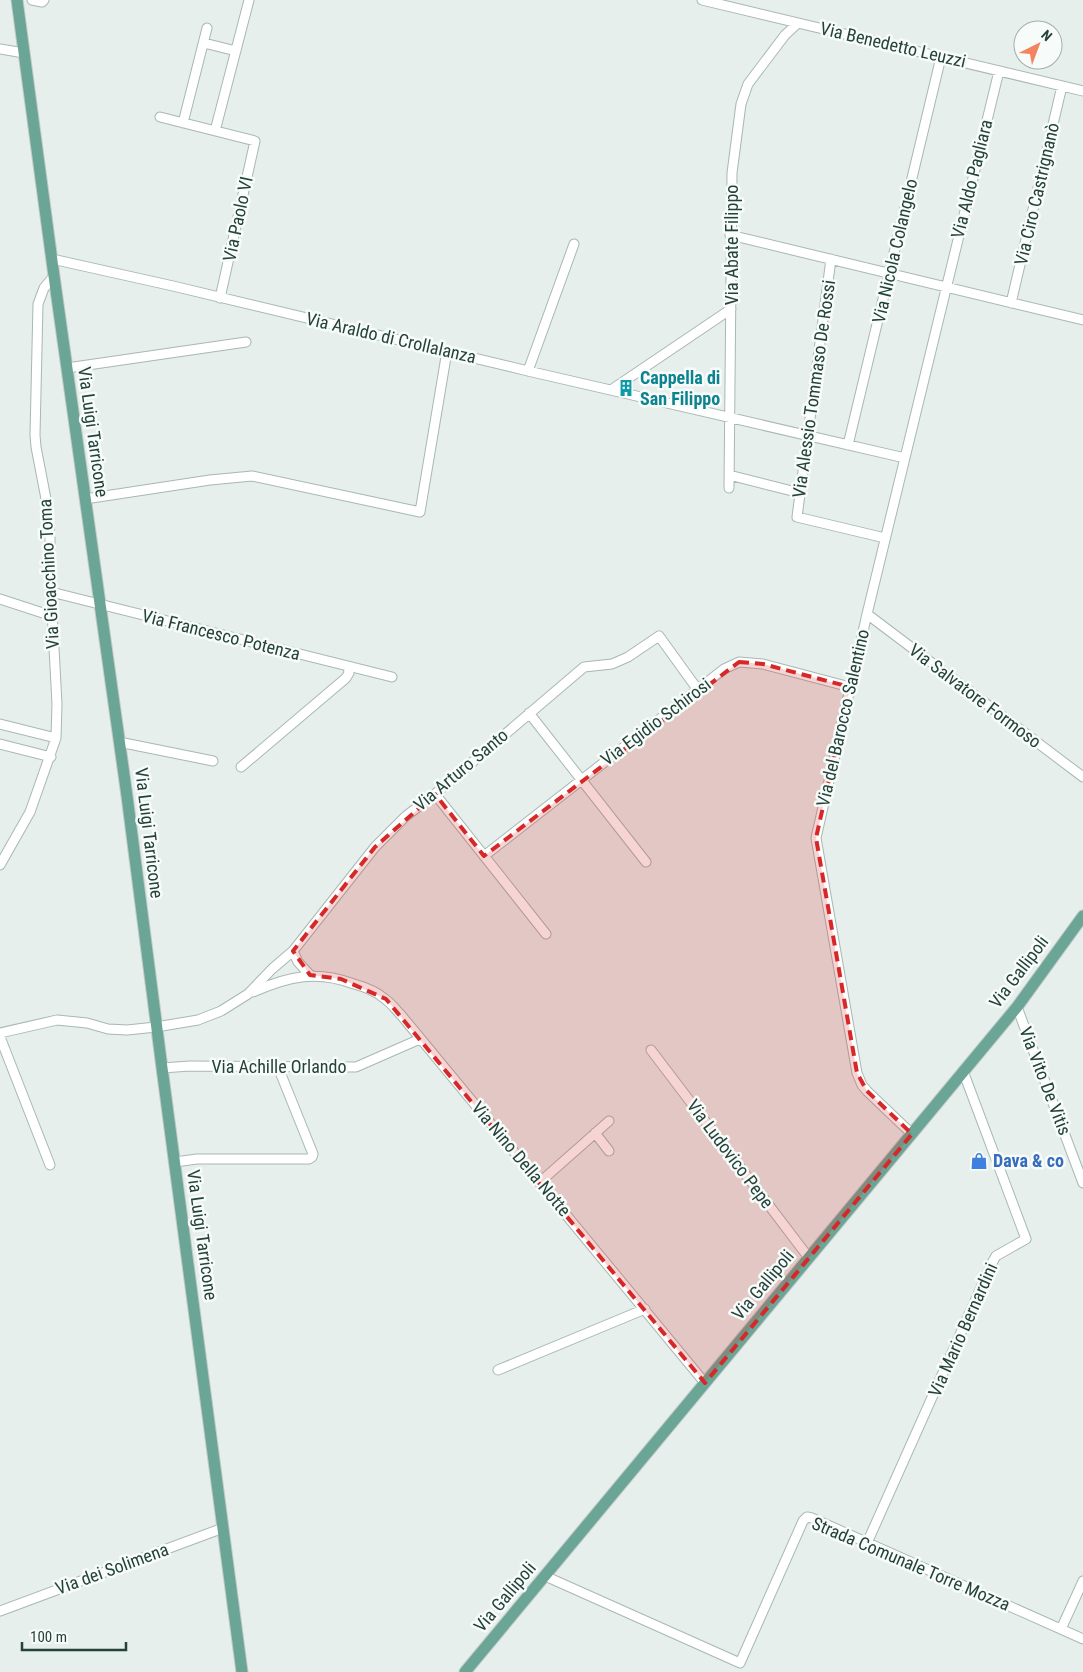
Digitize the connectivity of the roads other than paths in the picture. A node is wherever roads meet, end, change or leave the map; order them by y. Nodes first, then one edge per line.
1 (17, 0) edge
2 (32, 0) edge
3 (44, 0) edge
4 (249, 0) edge
5 (702, 0) edge
6 (798, 23) junction
7 (207, 28) dead end
8 (204, 43) junction
9 (0, 48) edge
10 (236, 51) junction
11 (24, 53) junction
12 (941, 57) junction
13 (999, 71) junction
14 (1062, 86) junction
15 (1083, 91) edge
16 (160, 117) dead end
17 (183, 123) junction
18 (215, 131) junction
19 (730, 235) junction
20 (574, 244) dead end
21 (52, 259) junction
22 (831, 259) junction
23 (889, 273) junction
24 (54, 276) junction
25 (946, 286) junction
26 (220, 298) junction
27 (1011, 303) junction
28 (731, 309) junction
29 (1083, 320) edge
30 (246, 342) dead end
31 (447, 351) junction
32 (67, 368) junction
33 (528, 371) junction
34 (611, 390) junction
35 (730, 418) junction
36 (808, 435) junction
37 (848, 444) junction
38 (905, 458) junction
39 (729, 475) junction
40 (729, 488) dead end
41 (800, 493) junction
42 (85, 499) junction
43 (885, 538) junction
44 (50, 592) junction
45 (0, 599) edge
46 (100, 606) junction
47 (867, 614) junction
48 (52, 616) junction
49 (348, 666) junction
50 (392, 676) dead end
51 (850, 687) junction
52 (698, 690) junction
53 (531, 715) junction
54 (0, 724) edge
55 (56, 738) junction
56 (119, 742) junction
57 (0, 744) edge
58 (51, 757) junction
59 (214, 762) dead end
60 (242, 767) dead end
61 (1083, 778) edge
62 (582, 779) junction
63 (435, 794) junction
64 (484, 856) junction
65 (646, 862) dead end
66 (0, 865) edge
67 (1083, 916) edge
68 (546, 934) dead end
69 (293, 951) junction
70 (310, 975) junction
71 (248, 994) junction
72 (1017, 1007) junction
73 (156, 1027) junction
74 (0, 1033) edge
75 (0, 1037) edge
76 (420, 1038) junction
77 (651, 1050) dead end
78 (278, 1067) junction
79 (162, 1068) junction
80 (963, 1071) junction
81 (609, 1121) dead end
82 (594, 1133) junction
83 (912, 1134) junction
84 (609, 1151) dead end
85 (175, 1162) junction
86 (50, 1165) dead end
87 (540, 1182) junction
88 (1083, 1183) edge
89 (809, 1258) junction
90 (645, 1309) junction
91 (498, 1370) dead end
92 (705, 1383) junction
93 (223, 1528) junction
94 (867, 1543) junction
95 (545, 1576) junction
96 (1083, 1581) edge
97 (0, 1611) edge
98 (1061, 1629) junction
99 (1083, 1639) edge
100 (242, 1672) edge
101 (465, 1672) edge

1 - 11 main road, Via Luigi Tarricone
2 - 3 street
4 - 10 street
5 - 6 street, Via Benedetto Leuzzi
6 - 12 street, Via Benedetto Leuzzi
6 - 19 street, Via Abate Filippo
7 - 8 street
8 - 10 street
8 - 17 street
9 - 11 street
10 - 18 street
11 - 21 main road, Via Luigi Tarricone
12 - 13 street, Via Benedetto Leuzzi
12 - 23 street, Via Nicola Colangelo
13 - 14 street, Via Benedetto Leuzzi
13 - 25 street, Via Aldo Pagliara
14 - 15 street, Via Benedetto Leuzzi
14 - 27 street, Via Ciro Castrignanò
16 - 17 street
17 - 18 street
18 - 26 street, Via Paolo VI
19 - 22 street
19 - 28 street, Via Abate Filippo
20 - 33 street
21 - 24 main road, Via Luigi Tarricone
21 - 26 street, Via Araldo di Crollalanza
22 - 23 street
22 - 36 street, Via Alessio Tommaso De Rossi
23 - 25 street
23 - 37 street, Via Nicola Colangelo
24 - 32 main road, Via Luigi Tarricone
24 - 44 street, Via Gioacchino Toma
25 - 27 street
25 - 38 street, Via del Barocco Salentino
26 - 31 street, Via Araldo di Crollalanza
27 - 29 street
28 - 34 street
28 - 35 street, Via Abate Filippo
30 - 32 street
31 - 33 street, Via Araldo di Crollalanza
31 - 42 street
32 - 42 main road, Via Luigi Tarricone
33 - 34 street, Via Araldo di Crollalanza
34 - 35 street, Via Araldo di Crollalanza
35 - 36 street, Via Araldo di Crollalanza
35 - 39 street, Via Abate Filippo
36 - 37 street, Via Araldo di Crollalanza
36 - 41 street, Via Alessio Tommaso De Rossi
37 - 38 street, Via Araldo di Crollalanza
38 - 43 street, Via del Barocco Salentino
39 - 40 street, Via Abate Filippo
39 - 41 street
41 - 43 street, Via Alessio Tommaso De Rossi
42 - 46 main road, Via Luigi Tarricone
43 - 47 street, Via del Barocco Salentino
44 - 46 street, Via Francesco Potenza
44 - 48 street, Via Gioacchino Toma
45 - 48 street
46 - 49 street, Via Francesco Potenza
46 - 56 main road, Via Luigi Tarricone
47 - 51 street, Via del Barocco Salentino
47 - 61 street, Via Salvatore Formoso
48 - 55 street, Via Gioacchino Toma
49 - 50 street, Via Francesco Potenza
49 - 60 street
51 - 52 street, Via Egidio Schirosi
51 - 83 street, Via del Barocco Salentino
52 - 53 street, Via Arturo Santo
52 - 62 street, Via Egidio Schirosi
53 - 62 street
53 - 63 street, Via Arturo Santo
54 - 55 street
55 - 58 street, Via Gioacchino Toma
56 - 59 street
56 - 73 main road, Via Luigi Tarricone
57 - 58 street
58 - 66 street, Via Gioacchino Toma
62 - 64 street, Via Egidio Schirosi
62 - 65 street
63 - 64 street
63 - 69 street, Via Arturo Santo
64 - 68 street
67 - 72 main road, Via Gallipoli
69 - 70 street
69 - 71 street, Via Arturo Santo
70 - 71 street, Via Arturo Santo
70 - 76 street, Via Nino Della Notte
71 - 73 street, Via Arturo Santo
72 - 80 main road, Via Gallipoli
72 - 88 street, Via Vito De Vitis
73 - 74 street, Via Arturo Santo
73 - 79 main road, Via Luigi Tarricone
75 - 86 street
76 - 78 street, Via Achille Orlando
76 - 87 street, Via Nino Della Notte
77 - 89 street, Via Ludovico Pepe
78 - 79 street, Via Achille Orlando
78 - 85 street
79 - 85 main road, Via Luigi Tarricone
80 - 83 main road, Via Gallipoli
80 - 94 street, Via Mario Bernardini
81 - 82 street
82 - 84 street
82 - 87 street
83 - 89 main road, Via Gallipoli
85 - 93 main road, Via Luigi Tarricone
87 - 90 street, Via Nino Della Notte
89 - 92 main road, Via Gallipoli
90 - 91 street
90 - 92 street, Via Nino Della Notte
92 - 95 main road, Via Gallipoli
93 - 97 street, Via dei Solimena
93 - 100 main road, Via Luigi Tarricone
94 - 95 street, Strada Comunale Torre Mozza
94 - 98 street, Strada Comunale Torre Mozza
95 - 101 main road, Via Gallipoli
96 - 98 street
98 - 99 street, Strada Comunale Torre Mozza

